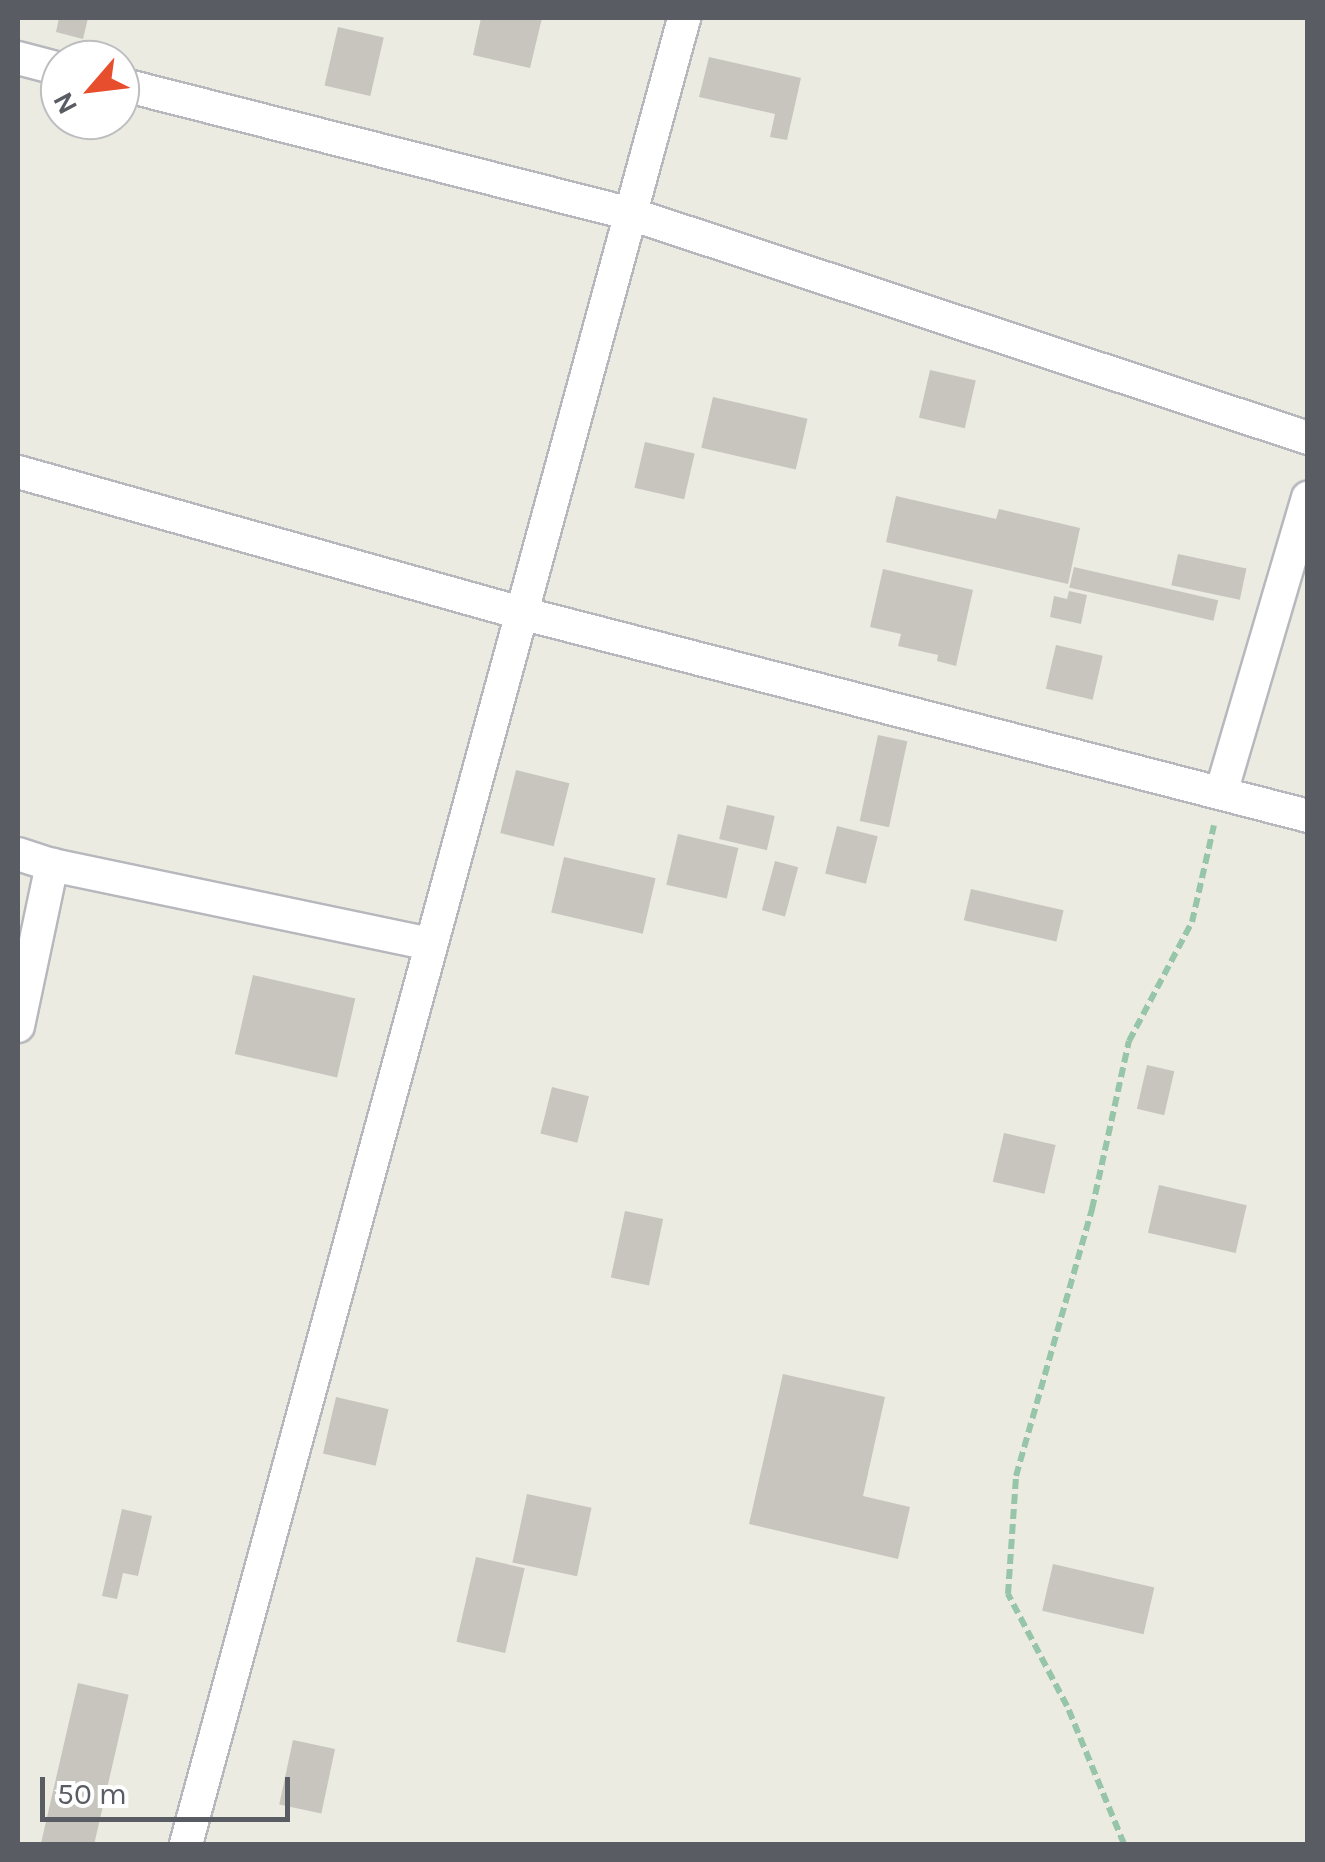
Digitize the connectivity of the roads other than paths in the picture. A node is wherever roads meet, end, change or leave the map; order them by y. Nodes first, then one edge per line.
1 (684, 18) edge
2 (140, 89) edge
3 (631, 214) junction
4 (1308, 438) edge
5 (18, 472) edge
6 (1308, 498) edge
7 (522, 613) junction
8 (1221, 792) junction
9 (1308, 816) edge
10 (18, 854) edge
11 (52, 865) junction
12 (431, 944) junction
13 (18, 1026) edge
14 (186, 1844) edge

1 - 3 street
2 - 3 street
3 - 4 street
3 - 7 street
5 - 7 street
6 - 8 street
7 - 8 street
7 - 12 street
8 - 9 street
10 - 11 street
11 - 12 street
11 - 13 street
12 - 14 street

